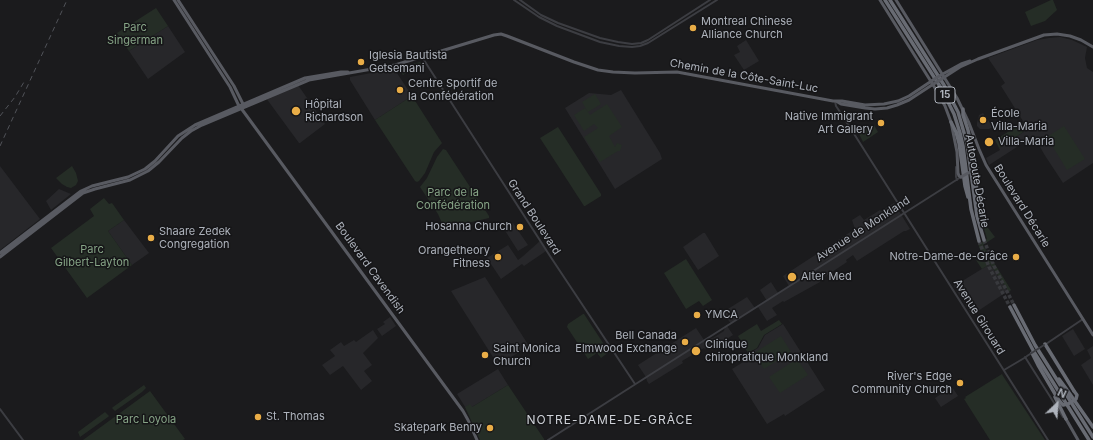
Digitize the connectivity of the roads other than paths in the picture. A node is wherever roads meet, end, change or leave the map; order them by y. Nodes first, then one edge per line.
1 (174, 0) edge
2 (178, 0) edge
3 (514, 0) edge
4 (520, 0) edge
5 (710, 0) edge
6 (717, 0) edge
7 (880, 0) edge
8 (885, 0) edge
9 (890, 0) edge
10 (896, 0) edge
11 (1093, 47) edge
12 (422, 57) junction
13 (943, 76) junction
14 (933, 82) junction
15 (835, 101) junction
16 (242, 107) junction
17 (963, 109) junction
18 (952, 122) junction
19 (175, 141) junction
20 (957, 162) junction
21 (985, 163) junction
22 (961, 177) junction
23 (957, 180) junction
24 (970, 203) junction
25 (904, 213) junction
26 (977, 216) junction
27 (984, 240) tunnel mouth
28 (979, 241) tunnel mouth
29 (0, 253) edge
30 (0, 257) edge
31 (1014, 305) tunnel mouth
32 (1010, 307) tunnel mouth
33 (1083, 319) junction
34 (1023, 332) junction
35 (1093, 334) edge
36 (1044, 344) junction
37 (1026, 357) junction
38 (1049, 367) junction
39 (1004, 371) junction
40 (635, 384) junction
41 (1050, 387) junction
42 (0, 409) edge
43 (1066, 419) junction
44 (1093, 427) edge
45 (1093, 437) edge
46 (23, 440) edge
47 (477, 440) edge
48 (548, 440) edge
49 (1048, 440) edge
50 (1078, 440) edge
51 (1089, 440) edge

1 - 16 main road, Boulevard Cavendish
2 - 16 main road, Boulevard Cavendish
3 - 6 street
4 - 5 street
7 - 14 main road
8 - 24 highway, Autoroute Décarie / 15
9 - 26 highway, Autoroute Décarie / 15
10 - 13 main road, Boulevard Décarie
11 - 13 main road, Chemin de la Côte-Saint-Luc
12 - 15 main road, Chemin de la Côte-Saint-Luc
12 - 16 main road, Chemin de la Côte-Saint-Luc
12 - 40 street, Grand Boulevard
13 - 14 main road, Chemin de la Côte-Saint-Luc, bridge
13 - 17 main road, Boulevard Décarie
14 - 15 main road, Chemin de la Côte-Saint-Luc
14 - 18 main road
15 - 25 street, Avenue Girouard
16 - 19 main road, Chemin de la Côte-Saint-Luc
16 - 47 main road, Boulevard Cavendish
17 - 21 main road, Boulevard Décarie
17 - 26 highway
18 - 20 main road
18 - 24 highway
19 - 29 main road, Chemin de la Côte-Saint-Luc
19 - 30 main road, Chemin de la Côte-Saint-Luc
20 - 22 main road
20 - 23 street
21 - 22 main road, Avenue de Monkland, bridge
21 - 33 main road, Boulevard Décarie
22 - 23 street, Avenue de Monkland
23 - 25 street, Avenue de Monkland
24 - 28 highway, Autoroute Décarie / 15
25 - 39 street, Avenue Girouard
25 - 40 street, Avenue de Monkland
26 - 27 highway, Autoroute Décarie / 15
31 - 38 highway
32 - 34 highway
33 - 35 main road, Boulevard Décarie
33 - 36 street
34 - 41 highway
34 - 51 highway
36 - 37 street, bridge
36 - 41 highway, bridge
37 - 39 street
37 - 43 street
38 - 44 highway
38 - 45 highway
39 - 49 street, Avenue Girouard
40 - 48 street, Avenue de Monkland
41 - 43 highway
42 - 46 street
43 - 50 main road

